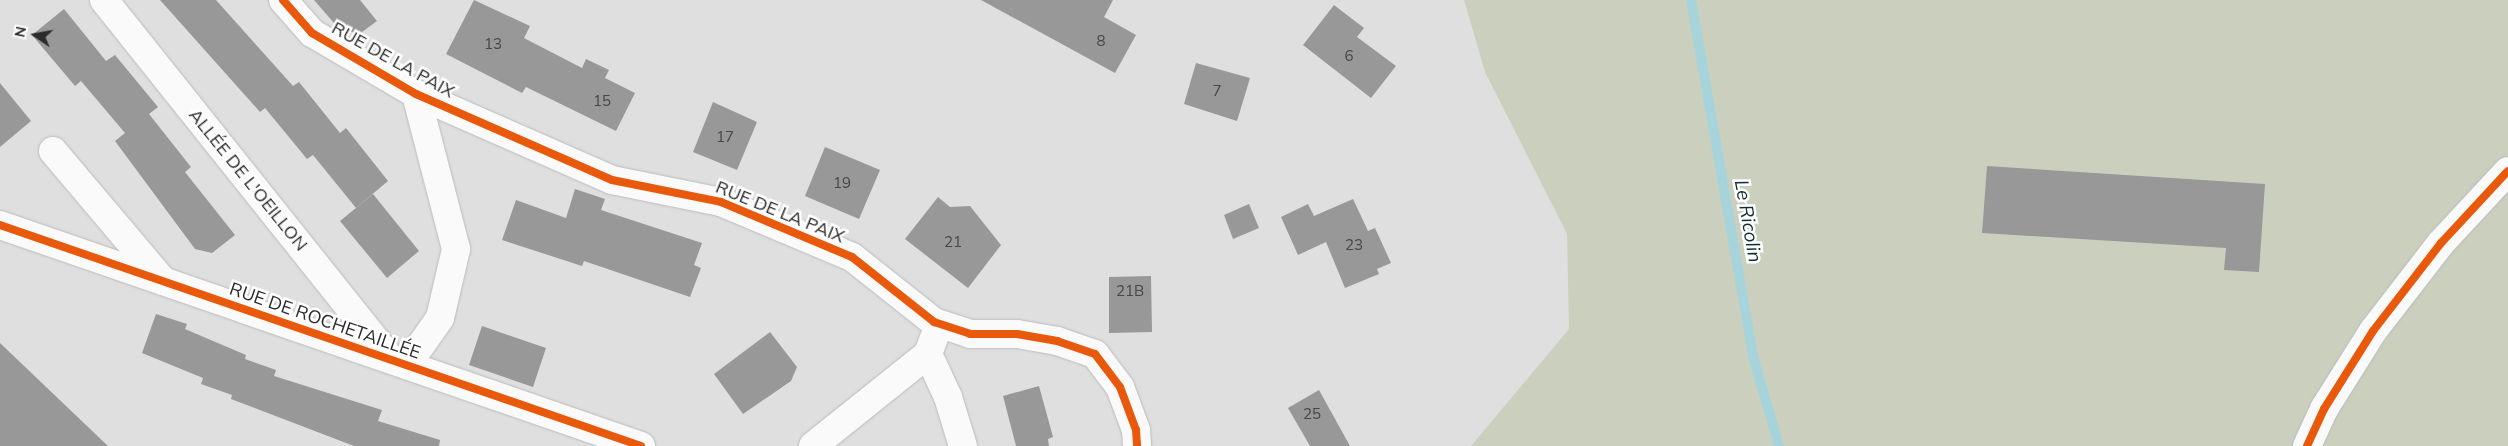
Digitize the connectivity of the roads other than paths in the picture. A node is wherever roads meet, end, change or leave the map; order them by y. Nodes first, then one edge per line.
1 (104, 0) edge
2 (283, 0) edge
3 (416, 94) junction
4 (53, 151) dead end
5 (2508, 172) edge
6 (0, 225) edge
7 (163, 281) junction
8 (934, 322) junction
9 (928, 354) junction
10 (399, 362) junction
11 (641, 446) edge
12 (813, 446) edge
13 (963, 446) edge
14 (1136, 446) edge
15 (2307, 446) edge

1 - 10 street, ALLÉE DE L'OEILLON
2 - 3 street, RUE DE LA PAIX
3 - 8 street, RUE DE LA PAIX
3 - 10 street
4 - 7 street
5 - 15 street
6 - 7 street, RUE DE ROCHETAILLÉE
7 - 10 street, RUE DE ROCHETAILLÉE
8 - 9 street
8 - 14 street, RUE DE LA PAIX
9 - 12 street
9 - 13 street
10 - 11 street, RUE DE ROCHETAILLÉE

